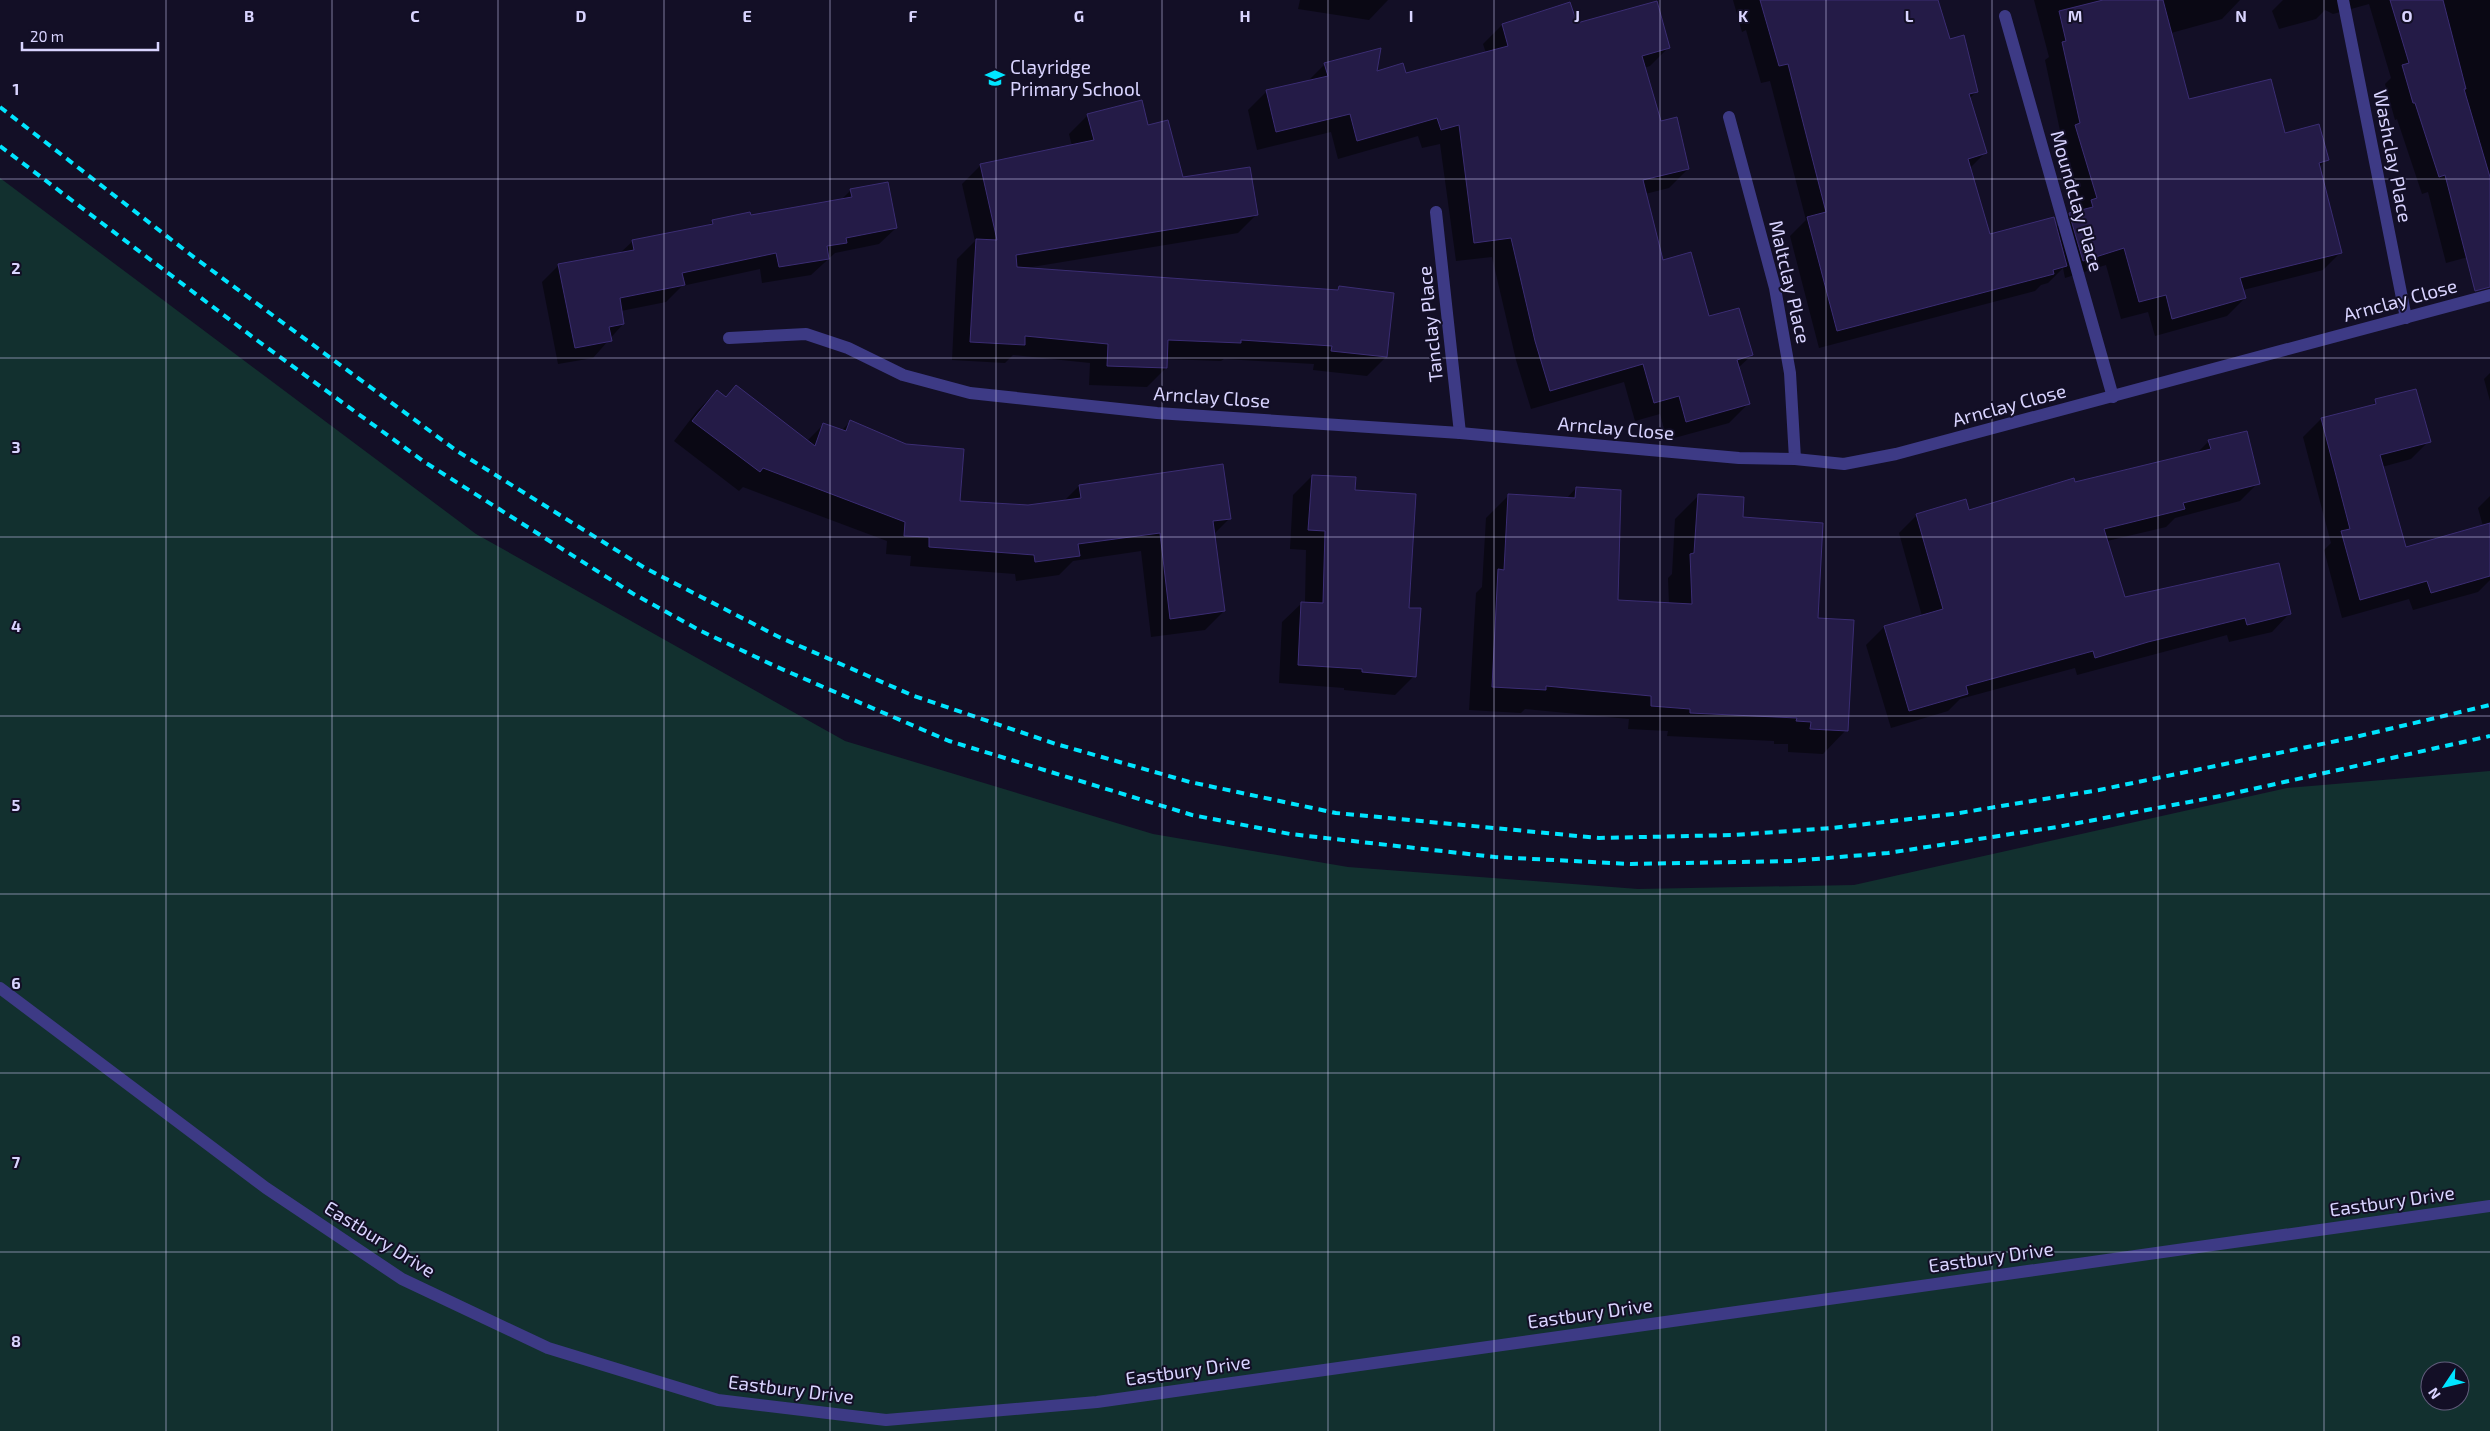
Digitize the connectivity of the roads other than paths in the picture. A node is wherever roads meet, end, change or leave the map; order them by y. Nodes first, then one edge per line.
1 (2344, 0) edge
2 (2005, 16) dead end
3 (1729, 117) dead end
4 (1436, 212) dead end
5 (2490, 295) edge
6 (2406, 318) junction
7 (729, 338) dead end
8 (2113, 397) junction
9 (1460, 433) junction
10 (1795, 459) junction
11 (0, 988) edge
12 (2490, 1206) edge

1 - 6 street, Washclay Place
2 - 8 street, Moundclay Place
3 - 10 street, Maltclay Place
4 - 9 street, Tanclay Place
5 - 6 street, Arnclay Close
6 - 8 street, Arnclay Close
7 - 9 street, Arnclay Close
8 - 10 street, Arnclay Close
9 - 10 street, Arnclay Close
11 - 12 street, Eastbury Drive

